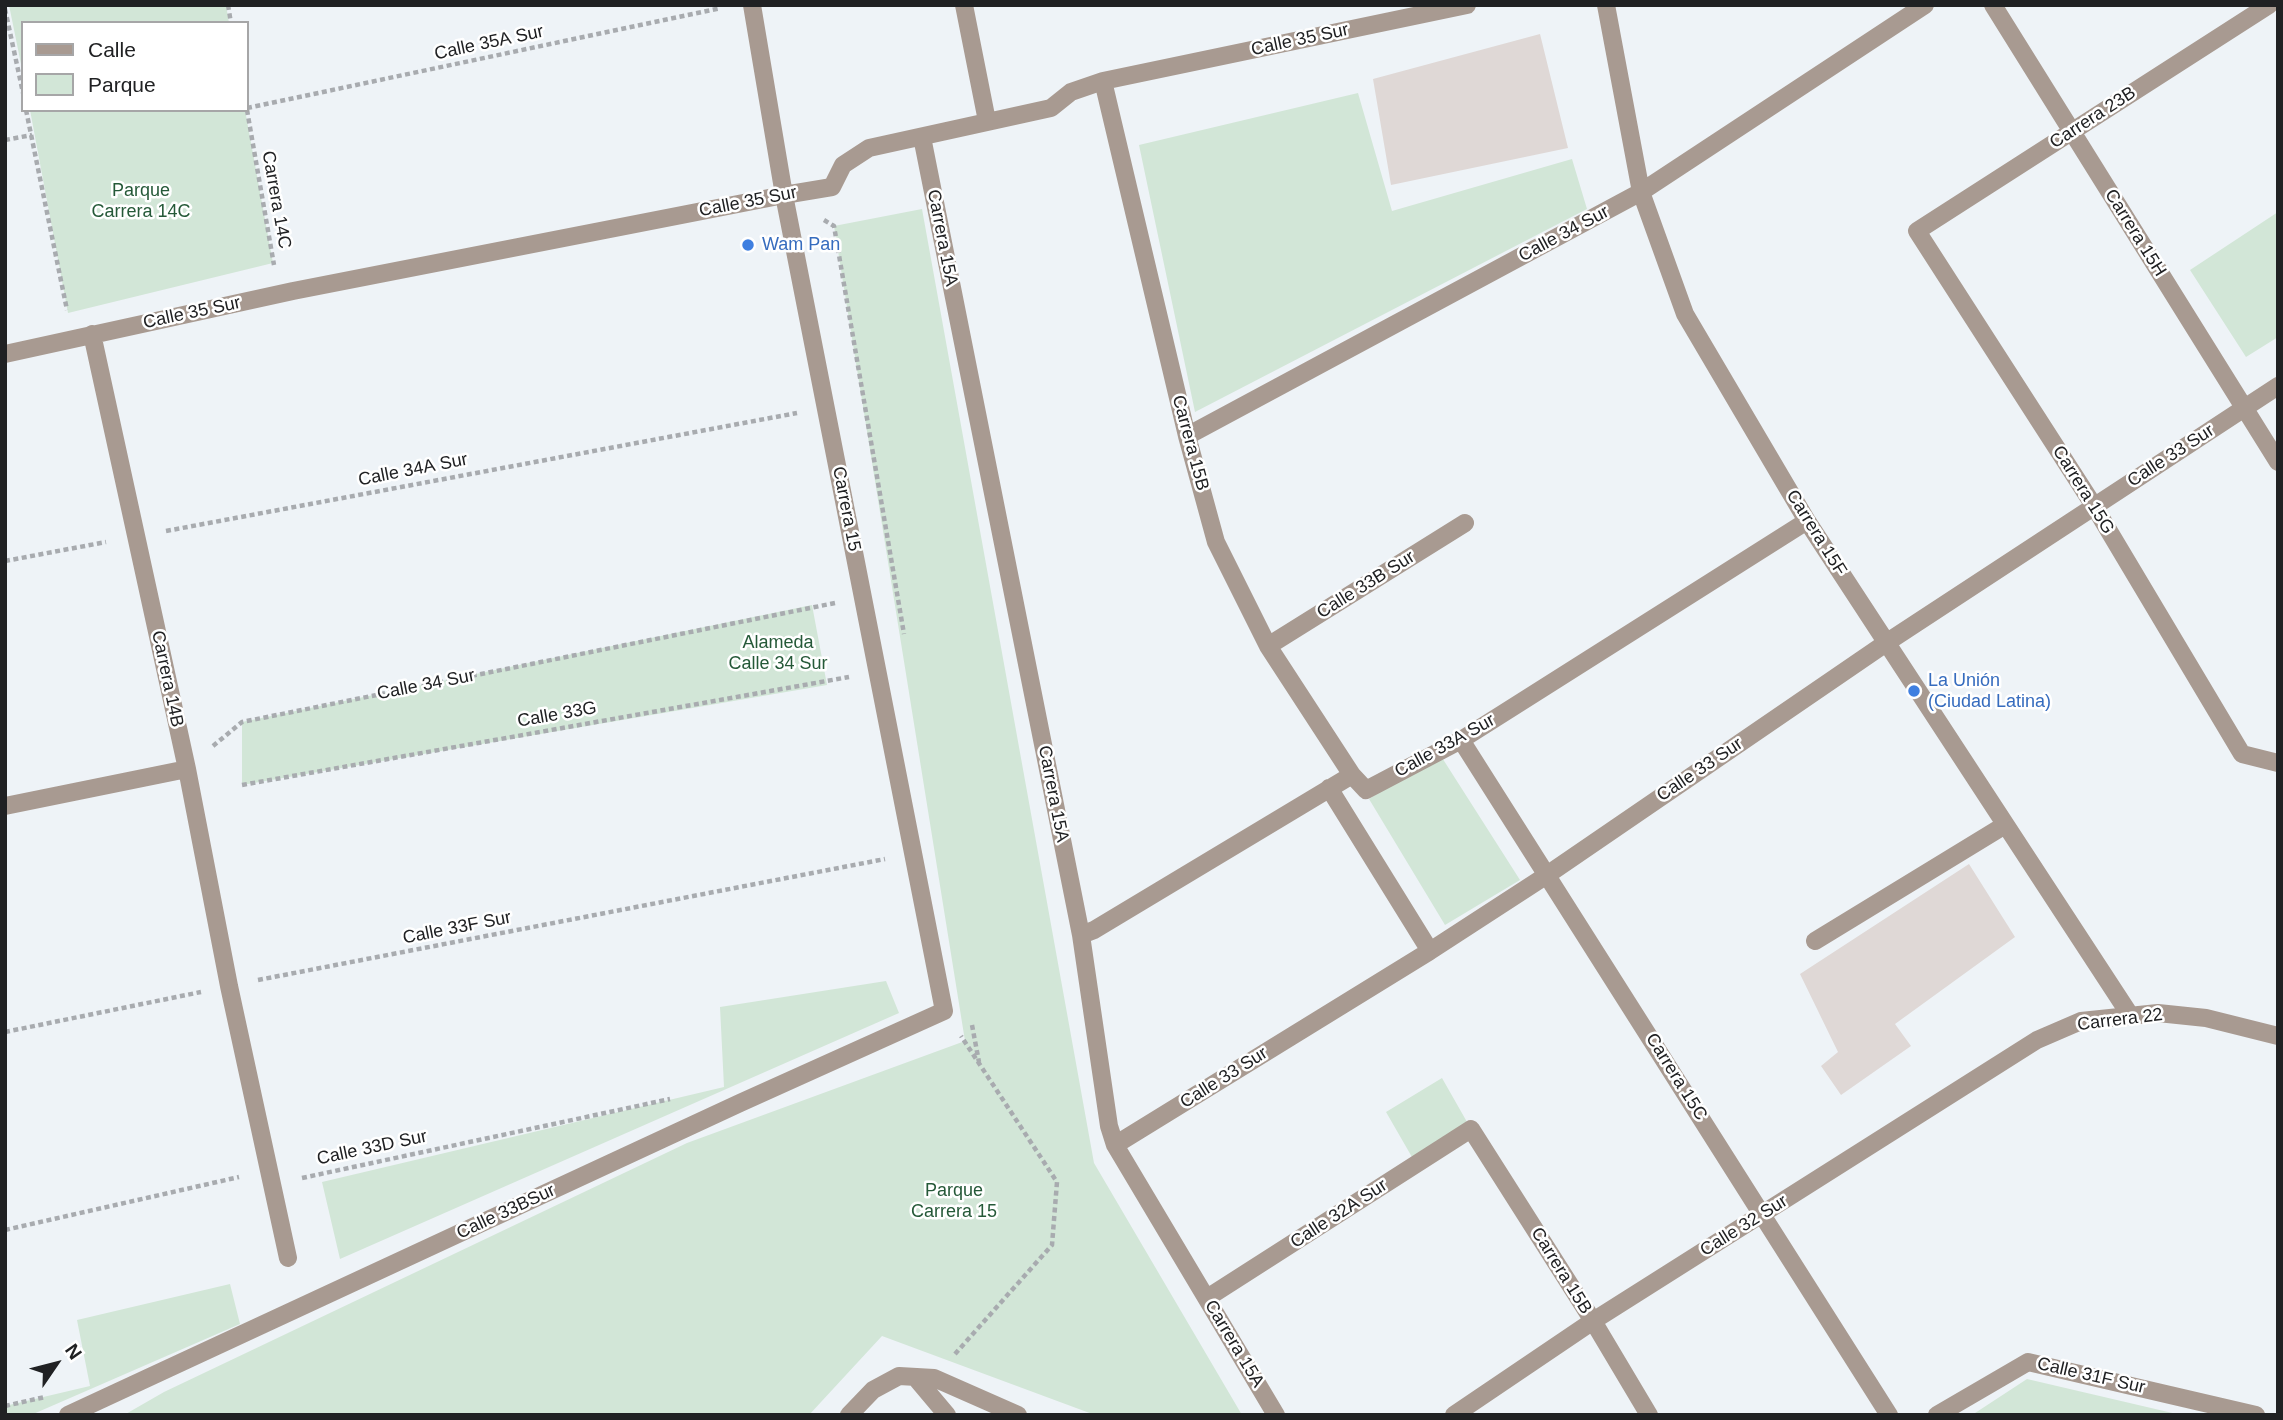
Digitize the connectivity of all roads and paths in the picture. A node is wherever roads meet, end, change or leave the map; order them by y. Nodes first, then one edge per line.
1 (752, 5) edge
2 (964, 5) edge
3 (1467, 5) edge
4 (1606, 5) edge
5 (1925, 5) edge
6 (1993, 5) edge
7 (2269, 5) edge
8 (722, 8) dead end
9 (5, 9) edge
10 (1102, 81) junction
11 (21, 84) edge
12 (248, 109) edge
13 (26, 112) edge
14 (248, 112) edge
15 (988, 121) junction
16 (2072, 132) junction
17 (32, 135) junction
18 (922, 136) junction
19 (5, 140) edge
20 (1641, 192) junction
21 (784, 195) junction
22 (1917, 231) joint
23 (279, 294) junction
24 (92, 334) junction
25 (5, 354) edge
26 (2278, 386) edge
27 (826, 408) junction
28 (2244, 408) junction
29 (1187, 436) junction
30 (2278, 462) edge
31 (2094, 506) junction
32 (1807, 521) junction
33 (1465, 523) dead end
34 (136, 536) junction
35 (5, 561) edge
36 (863, 597) junction
37 (1886, 643) junction
38 (1268, 646) junction
39 (878, 672) junction
40 (1461, 740) junction
41 (2278, 763) edge
42 (187, 769) junction
43 (1352, 775) junction
44 (242, 785) dead end
45 (1329, 788) junction
46 (5, 806) edge
47 (2005, 825) junction
48 (914, 853) junction
49 (1547, 875) junction
50 (1081, 935) junction
51 (1815, 941) dead end
52 (1430, 951) junction
53 (229, 986) junction
54 (944, 1011) junction
55 (2130, 1016) junction
56 (5, 1032) edge
57 (2278, 1037) edge
58 (2037, 1040) joint
59 (671, 1099) dead end
60 (1471, 1129) joint
61 (1115, 1145) junction
62 (271, 1185) junction
63 (1763, 1214) junction
64 (5, 1230) edge
65 (288, 1258) dead end
66 (1207, 1298) junction
67 (1593, 1321) junction
68 (907, 1376) junction
69 (933, 1378) junction
70 (68, 1415) edge
71 (849, 1415) edge
72 (947, 1415) edge
73 (1018, 1415) edge
74 (1276, 1415) edge
75 (1454, 1415) edge
76 (1649, 1415) edge
77 (1889, 1415) edge
78 (1937, 1415) edge
79 (2256, 1415) edge

1 - 21 street, Carrera 15
2 - 15 street
3 - 10 street, Calle 35 Sur
4 - 20 street, Carrera 15F
5 - 20 street, Calle 34 Sur
6 - 16 street, Carrera 15H
7 - 16 street, Carrera 23B
8 - 12 path, Calle 35A Sur
9 - 11 path
10 - 15 street, Calle 35 Sur
10 - 29 street, Carrera 15B
13 - 17 path
14 - 23 path, Carrera 14C
15 - 18 street, Calle 35 Sur
16 - 22 street, Carrera 23B
16 - 28 street, Carrera 15H
17 - 19 path
17 - 24 path
18 - 21 street, Calle 35 Sur
18 - 50 street, Carrera 15A
20 - 29 street, Calle 34 Sur
20 - 32 street, Carrera 15F
21 - 23 street, Calle 35 Sur
21 - 27 street, Carrera 15
22 - 31 street, Carrera 15G
23 - 24 street, Calle 35 Sur
24 - 25 street, Calle 35 Sur
24 - 34 street, Carrera 14B
26 - 28 street, Calle 33 Sur
27 - 34 path, Calle 34A Sur
27 - 36 street, Carrera 15
28 - 30 street, Carrera 15H
28 - 31 street, Calle 33 Sur
29 - 38 street, Carrera 15B
31 - 37 street, Calle 33 Sur
31 - 41 street, Carrera 15G
32 - 37 street, Carrera 15F
32 - 40 street, Calle 33A Sur
33 - 38 street, Calle 33B Sur
34 - 35 path, Calle 34A Sur
34 - 42 street, Carrera 14B
36 - 39 street, Carrera 15
36 - 42 path, Calle 34 Sur
37 - 47 street, Carrera 15F
37 - 49 street, Calle 33 Sur
38 - 43 street, Carrera 15B
39 - 44 path, Calle 33G
39 - 48 street, Carrera 15
40 - 43 street, Calle 33A Sur
40 - 49 street, Carrera 15C
42 - 46 street
42 - 53 street, Carrera 14B
43 - 45 street
45 - 50 street
45 - 52 street
47 - 51 street
47 - 55 street, Carrera 15F
48 - 53 path, Calle 33F Sur
48 - 54 street, Carrera 15
49 - 52 street, Calle 33 Sur
49 - 63 street, Carrera 15C
50 - 61 street, Carrera 15A
52 - 61 street, Calle 33 Sur
53 - 56 path, Calle 33F Sur
53 - 62 street, Carrera 14B
54 - 69 path
54 - 70 street, Calle 33BSur
55 - 57 street, Carrera 22
55 - 58 street, Carrera 22
58 - 63 street, Calle 32 Sur
59 - 62 path, Calle 33D Sur
60 - 66 street, Calle 32A Sur
60 - 67 street, Carrera 15B
61 - 66 street, Carrera 15A
62 - 64 path, Calle 33D Sur
62 - 65 street, Carrera 14B
63 - 67 street, Calle 32 Sur
63 - 77 street, Carrera 15C
66 - 74 street, Carrera 15A
67 - 75 street, Calle 32 Sur
67 - 76 street, Carrera 15B
68 - 69 street
68 - 71 street
68 - 72 street
69 - 73 street
78 - 79 street, Calle 31F Sur

